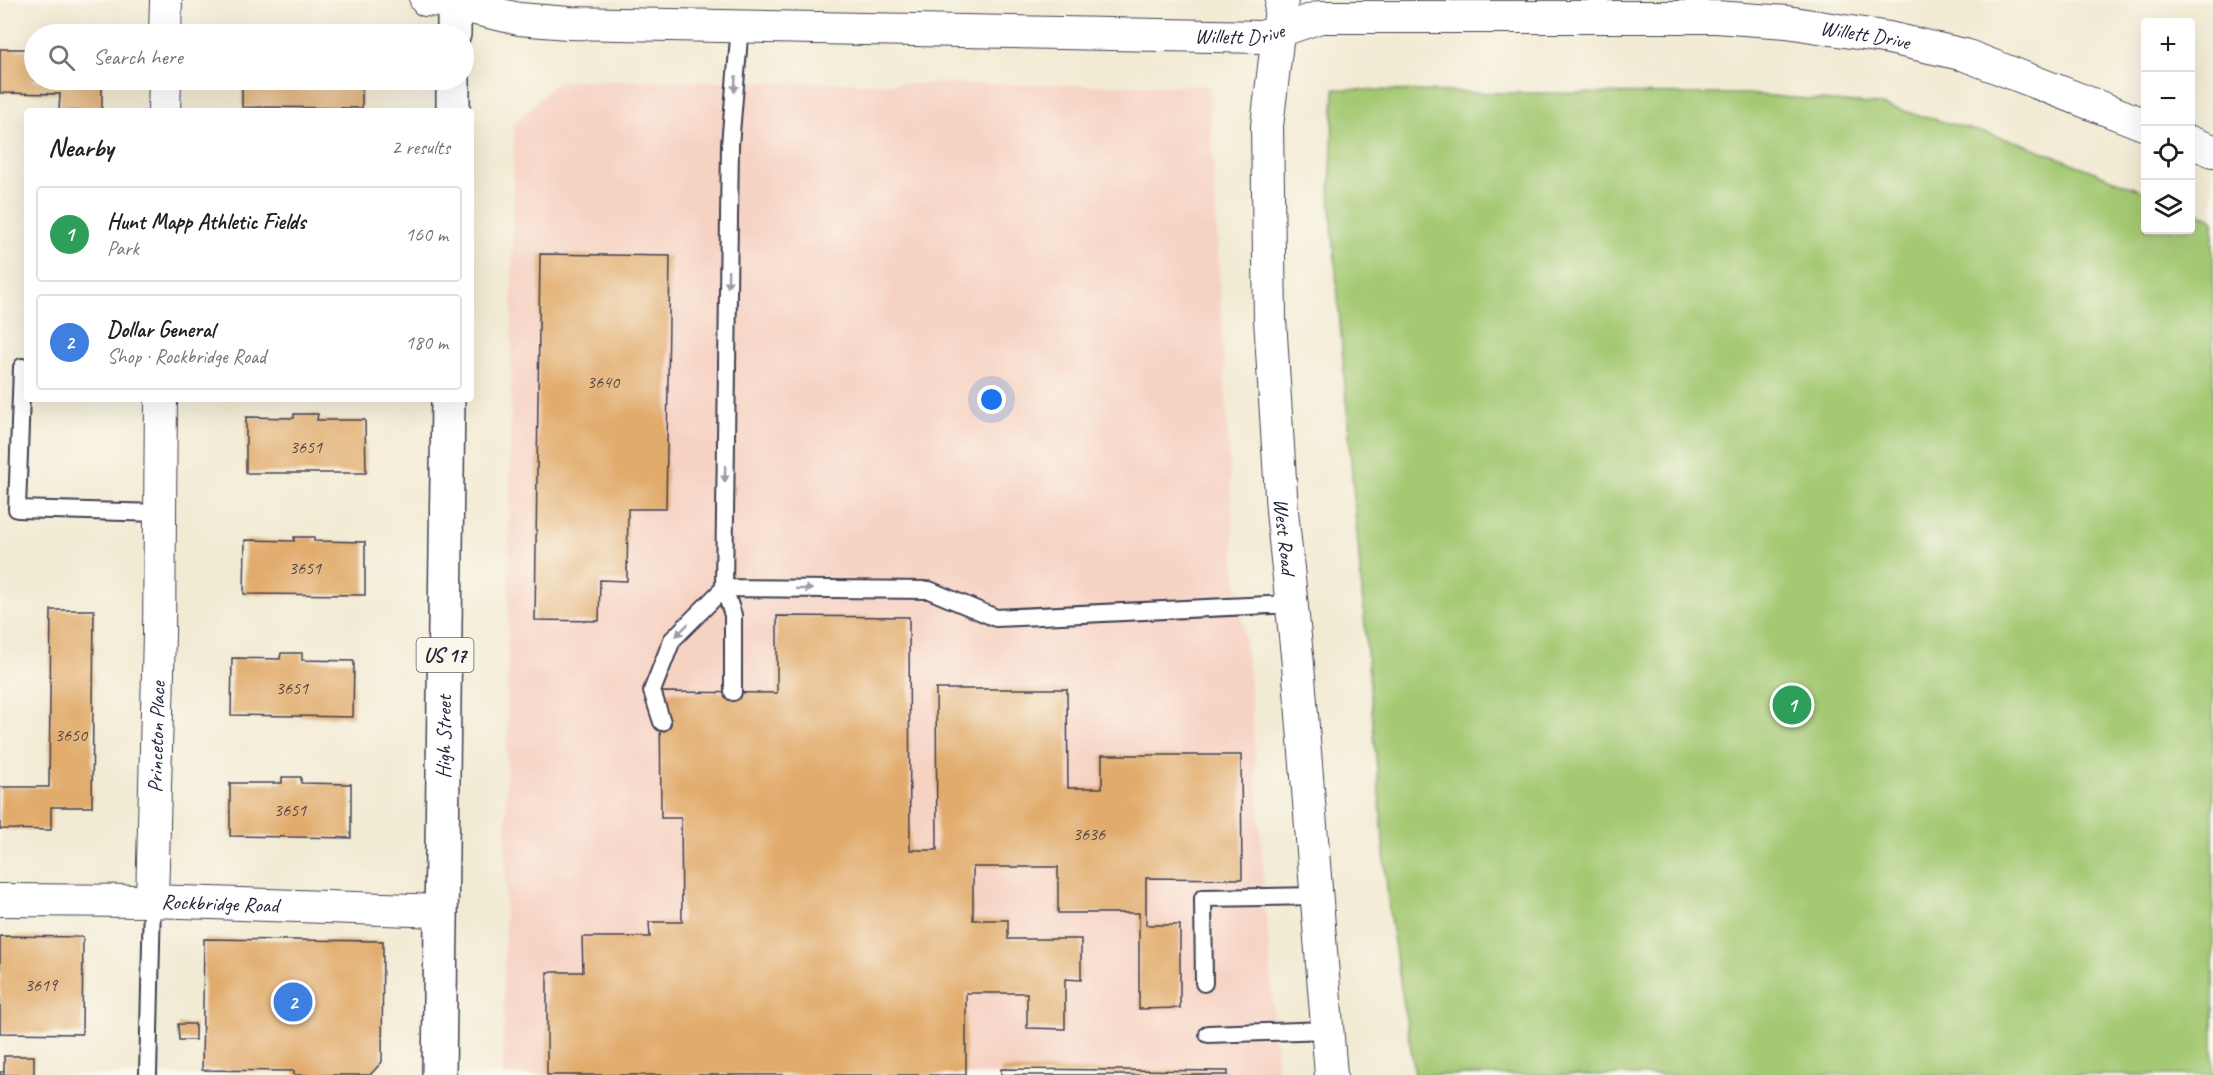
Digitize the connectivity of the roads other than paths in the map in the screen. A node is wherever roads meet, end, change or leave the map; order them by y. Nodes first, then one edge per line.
1 (166, 0) edge
2 (1282, 0) edge
3 (447, 10) edge
4 (740, 13) edge
5 (165, 24) edge
6 (1277, 33) junction
7 (165, 90) edge
8 (453, 90) edge
9 (164, 108) edge
10 (453, 108) edge
11 (2141, 123) edge
12 (2195, 144) edge
13 (2213, 151) edge
14 (24, 367) edge
15 (161, 402) edge
16 (448, 402) edge
17 (160, 513) junction
18 (724, 588) junction
19 (1292, 604) junction
20 (733, 692) dead end
21 (662, 722) dead end
22 (1317, 896) junction
23 (0, 900) edge
24 (152, 901) junction
25 (441, 911) junction
26 (1204, 983) dead end
27 (1327, 1030) junction
28 (1208, 1034) dead end
29 (148, 1075) edge
30 (439, 1075) edge
31 (1331, 1075) edge

1 - 5 street
2 - 6 street, West Road
3 - 4 street, Willett Drive
4 - 6 street, Willett Drive
4 -> 18 lane
6 - 11 street, Willett Drive
6 - 19 street, West Road
7 - 9 street
8 - 10 main road
12 - 13 street
14 - 17 lane
15 - 17 street, Princeton Place
16 - 25 main road, High Street / US 17
17 - 24 street, Princeton Place
18 -> 19 lane
18 - 20 lane
18 -> 21 lane
19 - 22 street, West Road
22 - 26 lane
22 - 27 street, West Road
23 - 24 street, Rockbridge Road
24 - 25 street, Rockbridge Road
24 - 29 lane, Princeton Place
25 - 30 main road, High Street / US 17
27 - 28 lane
27 - 31 street, West Road

